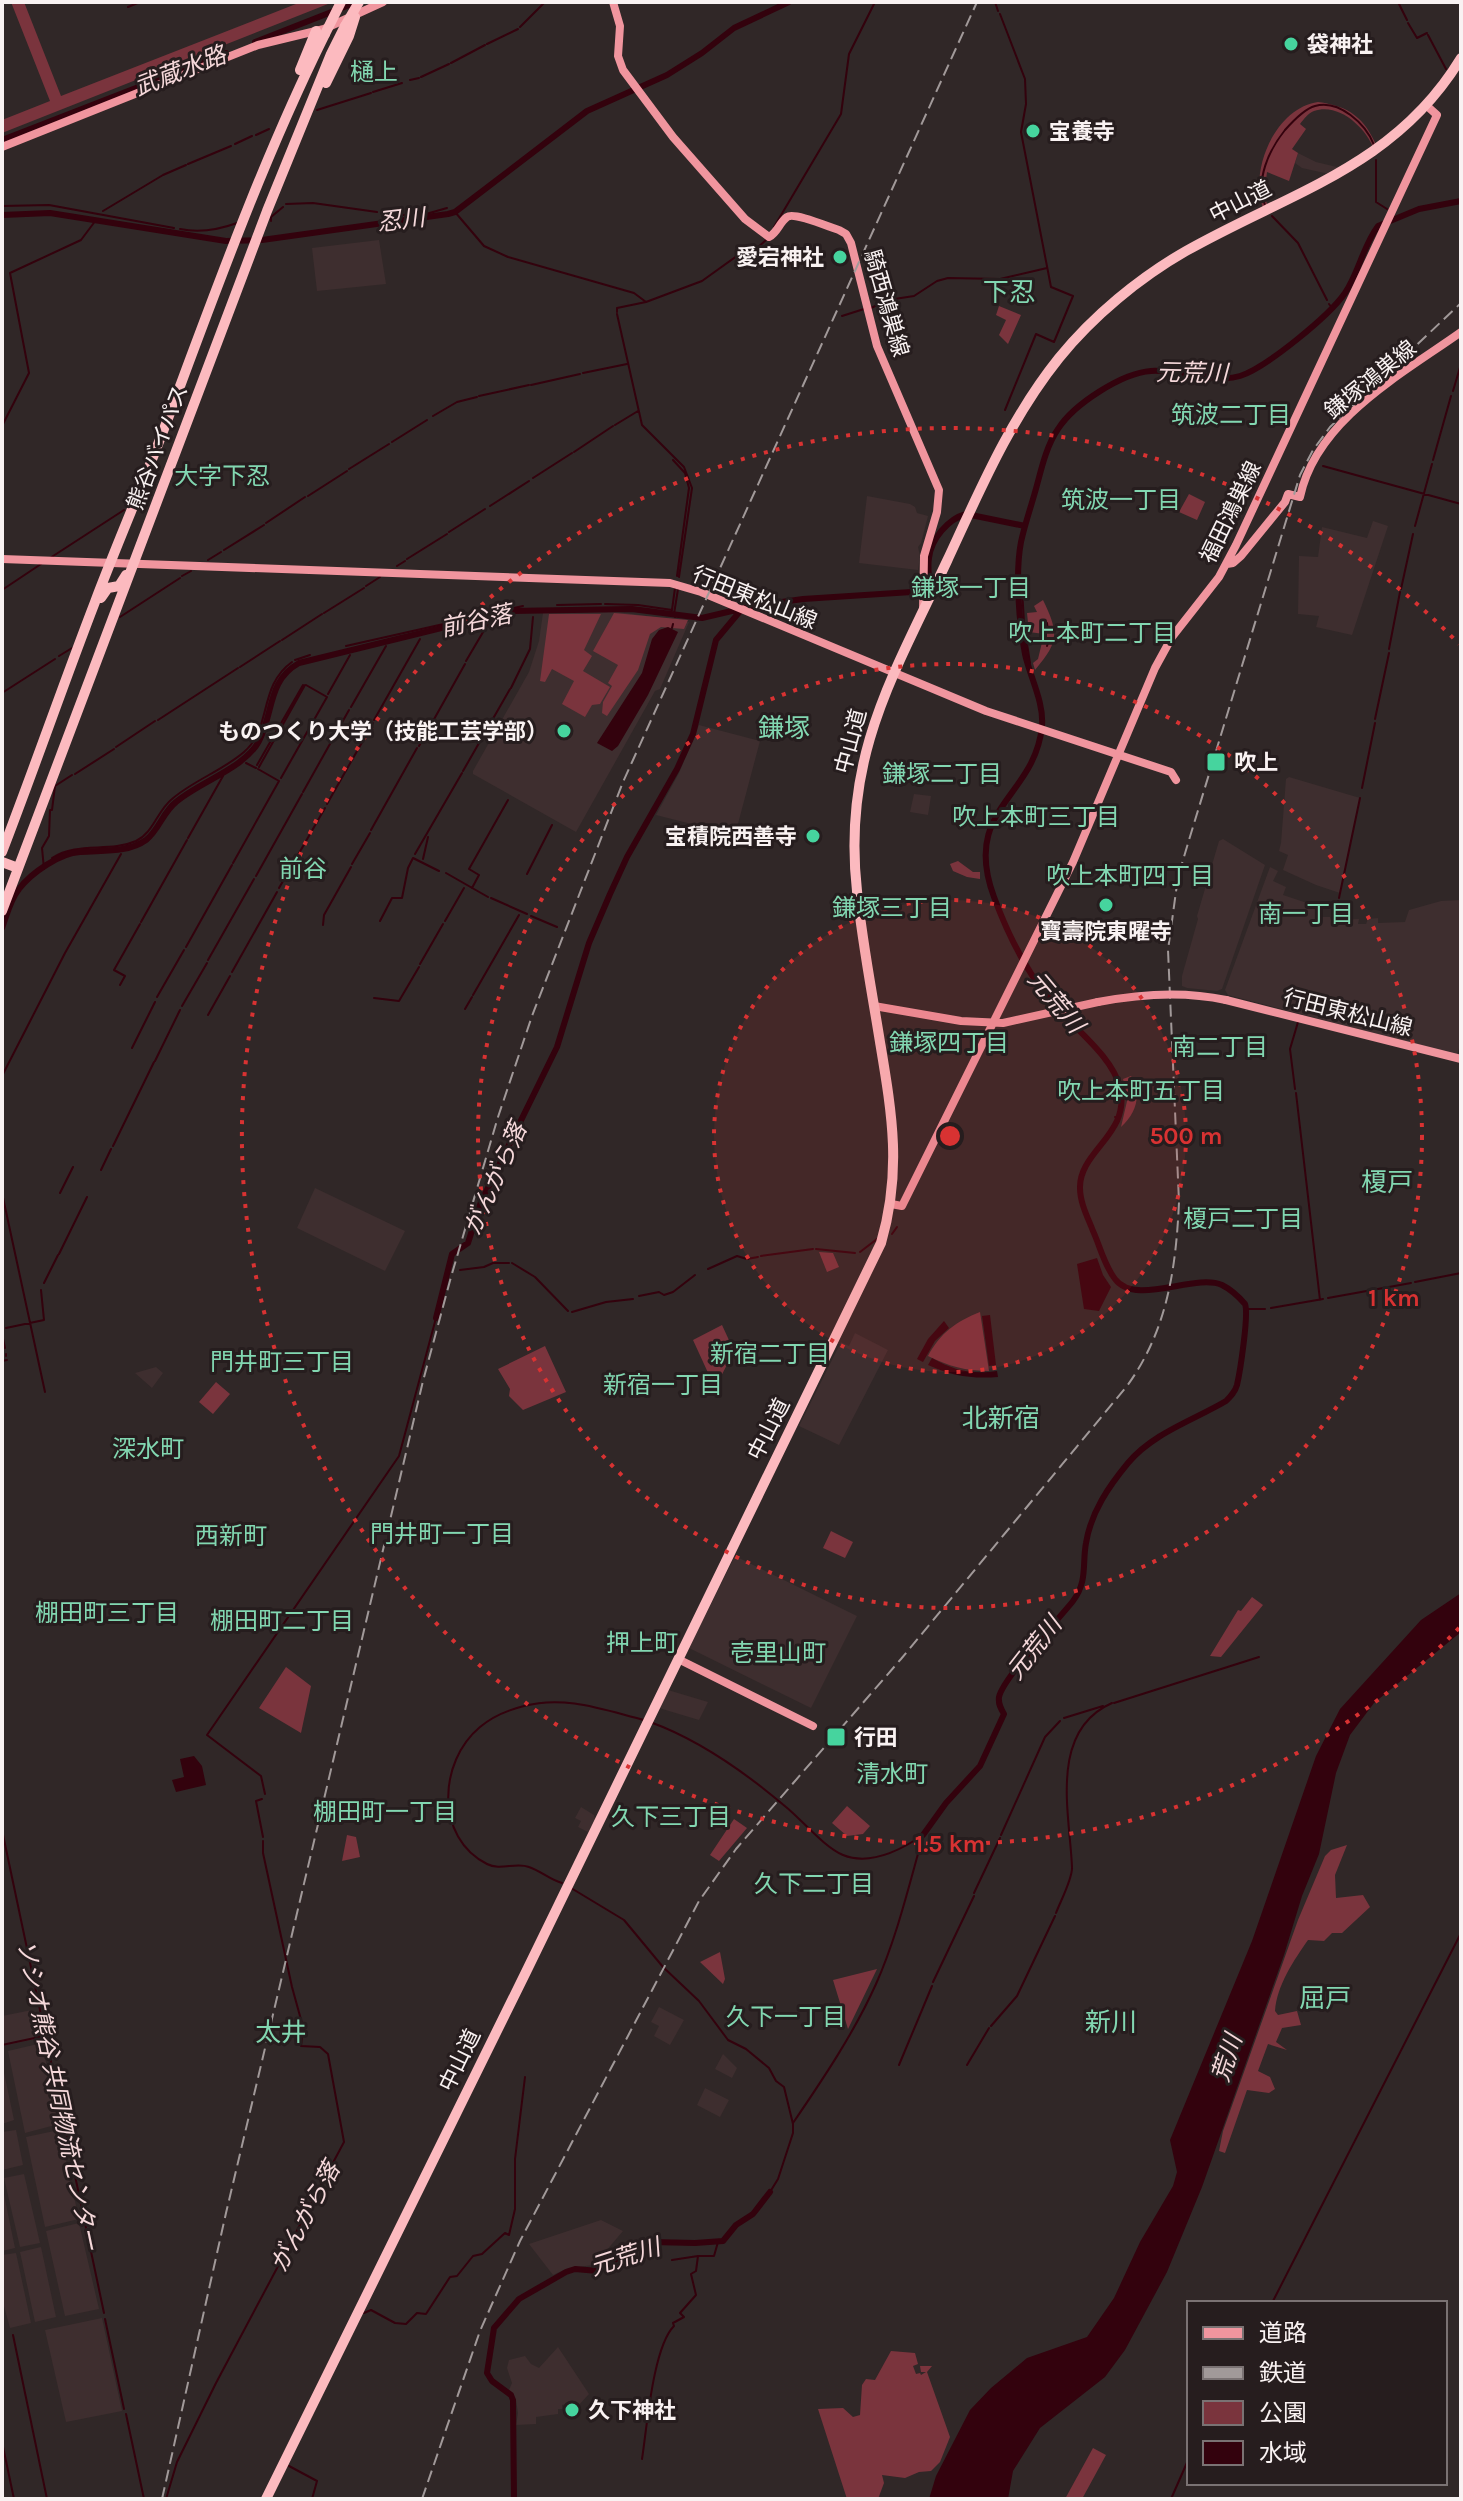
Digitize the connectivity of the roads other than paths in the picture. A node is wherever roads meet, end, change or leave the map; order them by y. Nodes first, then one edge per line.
1 (341, 2) edge
2 (359, 2) edge
3 (383, 2) edge
4 (613, 2) edge
5 (355, 17) junction
6 (320, 32) junction
7 (307, 38) junction
8 (1461, 58) edge
9 (1461, 66) edge
10 (1430, 107) junction
11 (277, 136) junction
12 (297, 142) junction
13 (2, 147) edge
14 (1461, 332) edge
15 (134, 507) junction
16 (153, 510) junction
17 (970, 515) junction
18 (147, 532) junction
19 (2, 559) edge
20 (113, 563) junction
21 (132, 564) junction
22 (1227, 564) junction
23 (94, 605) junction
24 (923, 611) junction
25 (79, 648) junction
26 (100, 655) junction
27 (896, 672) junction
28 (1117, 753) junction
29 (1178, 778) dead end
30 (2, 852) edge
31 (2, 862) edge
32 (18, 868) junction
33 (10, 889) junction
34 (2, 903) edge
35 (2, 911) edge
36 (877, 1007) junction
37 (992, 1023) junction
38 (1461, 1059) edge
39 (892, 1205) junction
40 (678, 1659) junction
41 (813, 1726) dead end
42 (266, 2499) edge

1 - 6 highway, 熊谷バイパス, bridge
2 - 12 highway, 熊谷バイパス, bridge
3 - 5 main road
4 - 24 main road, 騎西鴻巣線
5 - 6 main road
5 - 12 highway
6 - 7 highway
6 - 11 highway, 熊谷バイパス
7 - 11 highway
7 - 13 main road
8 - 10 highway, 中山道
9 - 10 highway, 中山道
10 - 17 highway, 中山道
10 - 22 main road, 福田鴻巣線
11 - 15 highway, 熊谷バイパス
12 - 16 highway, 熊谷バイパス
14 - 22 main road, 鎌塚鴻巣線
15 - 16 highway
15 - 20 highway, 熊谷バイパス
16 - 18 highway, 熊谷バイパス
17 - 24 highway, 中山道
17 - 27 highway, 中山道
18 - 20 highway
18 - 21 highway, 熊谷バイパス
19 - 20 main road, 行田東松山線
20 - 21 main road, 行田東松山線
20 - 23 highway, 熊谷バイパス
21 - 23 highway
21 - 26 highway, 熊谷バイパス
21 - 27 main road, 行田東松山線
22 - 28 main road, 福田鴻巣線
23 - 25 highway, 熊谷バイパス
24 - 27 highway, 中山道
25 - 26 highway
25 - 30 highway, 熊谷バイパス
26 - 32 highway, 熊谷バイパス
27 - 28 main road, 行田東松山線
27 - 36 highway, 中山道
28 - 29 main road, 行田東松山線
28 - 37 main road
31 - 32 highway
32 - 33 highway, 熊谷バイパス
33 - 34 highway
33 - 35 highway, 熊谷バイパス
36 - 37 main road
36 - 39 highway, 中山道
37 - 38 main road, 行田東松山線, bridge
37 - 39 main road
39 - 40 highway, 中山道
40 - 41 main road
40 - 42 highway, 中山道

